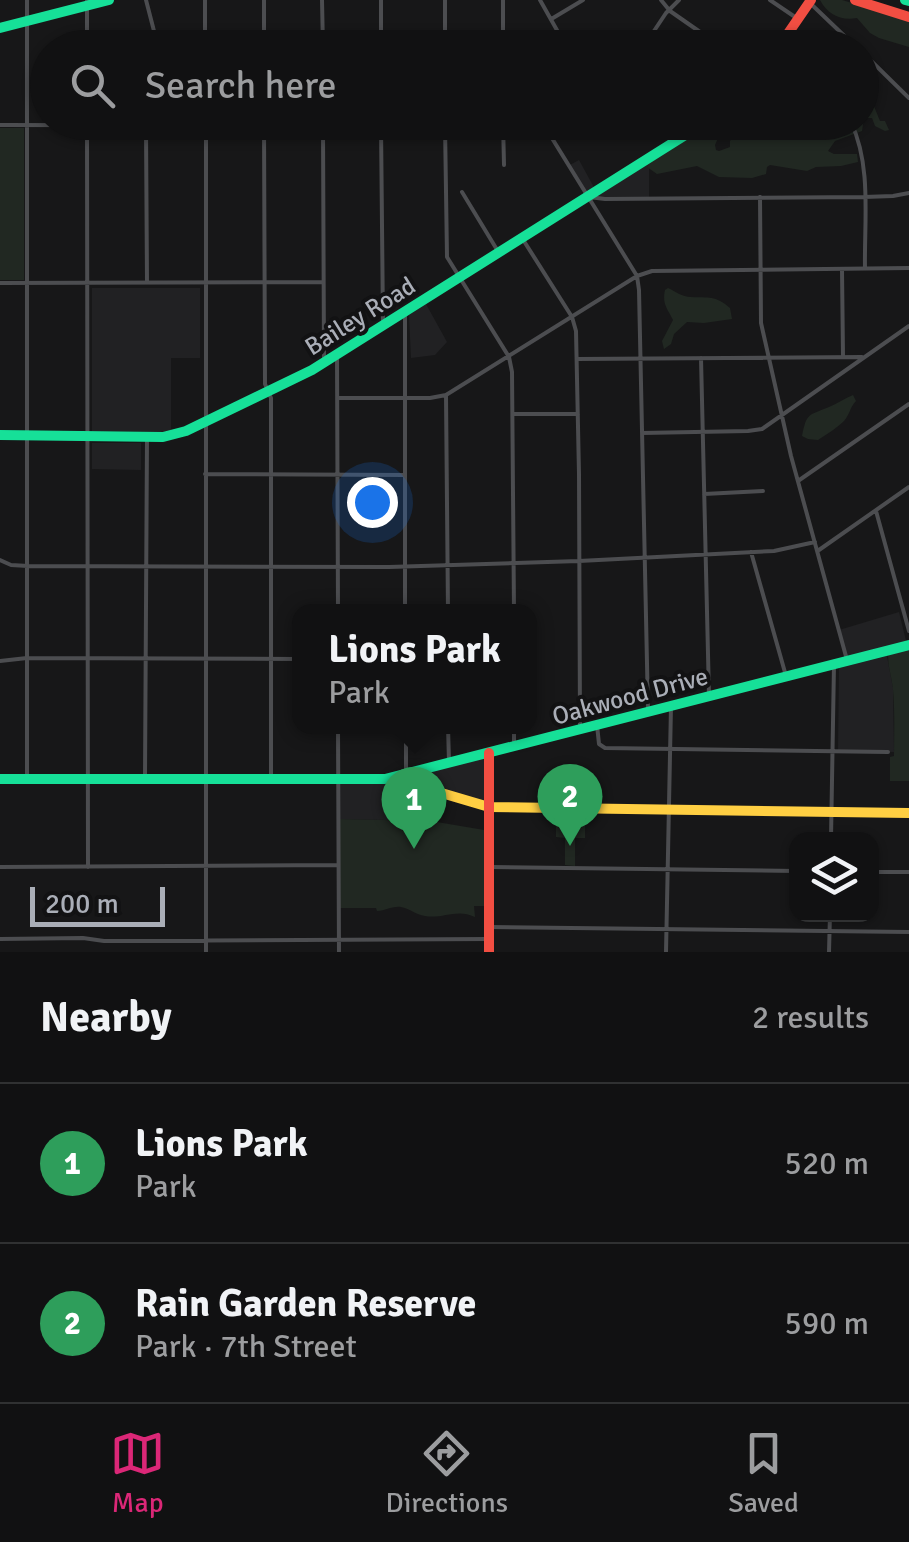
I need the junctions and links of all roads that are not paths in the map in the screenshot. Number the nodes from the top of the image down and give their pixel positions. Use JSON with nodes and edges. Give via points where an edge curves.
{"nodes":[{"id":1,"x":27,"y":0,"type":"edge"},
{"id":2,"x":109,"y":0,"type":"edge"},
{"id":3,"x":146,"y":0,"type":"edge"},
{"id":4,"x":206,"y":0,"type":"edge"},
{"id":5,"x":264,"y":0,"type":"edge"},
{"id":6,"x":322,"y":0,"type":"edge"},
{"id":7,"x":381,"y":0,"type":"edge"},
{"id":8,"x":445,"y":0,"type":"edge"},
{"id":9,"x":503,"y":0,"type":"edge"},
{"id":10,"x":540,"y":0,"type":"edge"},
{"id":11,"x":583,"y":0,"type":"edge"},
{"id":12,"x":661,"y":0,"type":"edge"},
{"id":13,"x":679,"y":0,"type":"edge"},
{"id":14,"x":770,"y":0,"type":"edge"},
{"id":15,"x":854,"y":0,"type":"edge"},
{"id":16,"x":810,"y":1,"type":"edge"},
{"id":17,"x":86,"y":3,"type":"edge"},
{"id":18,"x":670,"y":11,"type":"junction"},
{"id":19,"x":909,"y":17,"type":"edge"},
{"id":20,"x":798,"y":18,"type":"junction"},
{"id":21,"x":552,"y":19,"type":"junction"},
{"id":22,"x":27,"y":21,"type":"junction"},
{"id":23,"x":0,"y":28,"type":"edge"},
{"id":24,"x":87,"y":30,"type":"edge"},
{"id":25,"x":153,"y":30,"type":"edge"},
{"id":26,"x":206,"y":30,"type":"edge"},
{"id":27,"x":264,"y":30,"type":"edge"},
{"id":28,"x":322,"y":30,"type":"edge"},
{"id":29,"x":381,"y":30,"type":"edge"},
{"id":30,"x":445,"y":30,"type":"edge"},
{"id":31,"x":503,"y":30,"type":"edge"},
{"id":32,"x":558,"y":30,"type":"edge"},
{"id":33,"x":656,"y":30,"type":"edge"},
{"id":34,"x":697,"y":30,"type":"edge"},
{"id":35,"x":790,"y":30,"type":"edge"},
{"id":36,"x":839,"y":30,"type":"edge"},
{"id":37,"x":879,"y":69,"type":"edge"},
{"id":38,"x":909,"y":98,"type":"edge"},
{"id":39,"x":0,"y":125,"type":"edge"},
{"id":40,"x":27,"y":126,"type":"junction"},
{"id":41,"x":30,"y":126,"type":"edge"},
{"id":42,"x":87,"y":140,"type":"edge"},
{"id":43,"x":146,"y":140,"type":"edge"},
{"id":44,"x":206,"y":140,"type":"edge"},
{"id":45,"x":264,"y":140,"type":"edge"},
{"id":46,"x":323,"y":140,"type":"edge"},
{"id":47,"x":381,"y":140,"type":"edge"},
{"id":48,"x":445,"y":140,"type":"edge"},
{"id":49,"x":504,"y":140,"type":"edge"},
{"id":50,"x":551,"y":140,"type":"edge"},
{"id":51,"x":678,"y":140,"type":"edge"},
{"id":52,"x":857,"y":140,"type":"edge"},
{"id":53,"x":504,"y":164,"type":"dead end"},
{"id":54,"x":462,"y":192,"type":"dead end"},
{"id":55,"x":909,"y":194,"type":"edge"},
{"id":56,"x":588,"y":197,"type":"junction"},
{"id":57,"x":864,"y":197,"type":"junction"},
{"id":58,"x":760,"y":198,"type":"junction"},
{"id":59,"x":522,"y":238,"type":"junction"},
{"id":60,"x":499,"y":252,"type":"junction"},
{"id":61,"x":909,"y":268,"type":"edge"},
{"id":62,"x":842,"y":269,"type":"junction"},
{"id":63,"x":866,"y":269,"type":"junction"},
{"id":64,"x":760,"y":270,"type":"junction"},
{"id":65,"x":636,"y":276,"type":"junction"},
{"id":66,"x":458,"y":278,"type":"junction"},
{"id":67,"x":0,"y":282,"type":"edge"},
{"id":68,"x":88,"y":282,"type":"junction"},
{"id":69,"x":147,"y":282,"type":"junction"},
{"id":70,"x":265,"y":282,"type":"junction"},
{"id":71,"x":323,"y":282,"type":"junction"},
{"id":72,"x":28,"y":283,"type":"junction"},
{"id":73,"x":206,"y":283,"type":"junction"},
{"id":74,"x":404,"y":312,"type":"junction"},
{"id":75,"x":572,"y":316,"type":"junction"},
{"id":76,"x":383,"y":325,"type":"junction"},
{"id":77,"x":909,"y":326,"type":"edge"},
{"id":78,"x":336,"y":354,"type":"junction"},
{"id":79,"x":843,"y":356,"type":"junction"},
{"id":80,"x":509,"y":357,"type":"junction"},
{"id":81,"x":769,"y":357,"type":"junction"},
{"id":82,"x":865,"y":357,"type":"junction"},
{"id":83,"x":641,"y":358,"type":"junction"},
{"id":84,"x":702,"y":358,"type":"junction"},
{"id":85,"x":577,"y":359,"type":"junction"},
{"id":86,"x":324,"y":362,"type":"junction"},
{"id":87,"x":268,"y":392,"type":"junction"},
{"id":88,"x":446,"y":395,"type":"junction"},
{"id":89,"x":338,"y":398,"type":"junction"},
{"id":90,"x":406,"y":398,"type":"junction"},
{"id":91,"x":909,"y":404,"type":"edge"},
{"id":92,"x":512,"y":414,"type":"junction"},
{"id":93,"x":578,"y":414,"type":"junction"},
{"id":94,"x":781,"y":417,"type":"junction"},
{"id":95,"x":206,"y":420,"type":"junction"},
{"id":96,"x":703,"y":432,"type":"junction"},
{"id":97,"x":642,"y":433,"type":"junction"},
{"id":98,"x":0,"y":436,"type":"edge"},
{"id":99,"x":28,"y":436,"type":"junction"},
{"id":100,"x":88,"y":436,"type":"junction"},
{"id":101,"x":147,"y":437,"type":"junction"},
{"id":102,"x":205,"y":474,"type":"junction"},
{"id":103,"x":271,"y":475,"type":"junction"},
{"id":104,"x":338,"y":475,"type":"junction"},
{"id":105,"x":406,"y":475,"type":"junction"},
{"id":106,"x":798,"y":481,"type":"junction"},
{"id":107,"x":909,"y":487,"type":"edge"},
{"id":108,"x":763,"y":492,"type":"dead end"},
{"id":109,"x":704,"y":494,"type":"junction"},
{"id":110,"x":876,"y":511,"type":"junction"},
{"id":111,"x":814,"y":542,"type":"junction"},
{"id":112,"x":817,"y":551,"type":"junction"},
{"id":113,"x":752,"y":552,"type":"junction"},
{"id":114,"x":706,"y":554,"type":"junction"},
{"id":115,"x":644,"y":558,"type":"junction"},
{"id":116,"x":0,"y":560,"type":"edge"},
{"id":117,"x":579,"y":561,"type":"junction"},
{"id":118,"x":514,"y":563,"type":"junction"},
{"id":119,"x":28,"y":566,"type":"junction"},
{"id":120,"x":87,"y":566,"type":"junction"},
{"id":121,"x":146,"y":566,"type":"junction"},
{"id":122,"x":405,"y":566,"type":"junction"},
{"id":123,"x":448,"y":566,"type":"junction"},
{"id":124,"x":205,"y":567,"type":"junction"},
{"id":125,"x":270,"y":567,"type":"junction"},
{"id":126,"x":338,"y":567,"type":"junction"},
{"id":127,"x":338,"y":604,"type":"edge"},
{"id":128,"x":406,"y":604,"type":"edge"},
{"id":129,"x":448,"y":604,"type":"edge"},
{"id":130,"x":514,"y":604,"type":"edge"},
{"id":131,"x":909,"y":631,"type":"edge"},
{"id":132,"x":909,"y":645,"type":"edge"},
{"id":133,"x":27,"y":658,"type":"junction"},
{"id":134,"x":87,"y":658,"type":"junction"},
{"id":135,"x":146,"y":658,"type":"junction"},
{"id":136,"x":292,"y":658,"type":"edge"},
{"id":137,"x":205,"y":659,"type":"junction"},
{"id":138,"x":270,"y":659,"type":"junction"},
{"id":139,"x":847,"y":660,"type":"junction"},
{"id":140,"x":0,"y":661,"type":"edge"},
{"id":141,"x":834,"y":664,"type":"junction"},
{"id":142,"x":786,"y":676,"type":"junction"},
{"id":143,"x":709,"y":696,"type":"junction"},
{"id":144,"x":671,"y":706,"type":"junction"},
{"id":145,"x":648,"y":712,"type":"junction"},
{"id":146,"x":597,"y":725,"type":"junction"},
{"id":147,"x":580,"y":730,"type":"junction"},
{"id":148,"x":338,"y":734,"type":"edge"},
{"id":149,"x":406,"y":734,"type":"edge"},
{"id":150,"x":448,"y":734,"type":"edge"},
{"id":151,"x":514,"y":734,"type":"edge"},
{"id":152,"x":514,"y":747,"type":"junction"},
{"id":153,"x":670,"y":748,"type":"junction"},
{"id":154,"x":833,"y":751,"type":"junction"},
{"id":155,"x":888,"y":752,"type":"dead end"},
{"id":156,"x":489,"y":753,"type":"junction"},
{"id":157,"x":449,"y":764,"type":"junction"},
{"id":158,"x":422,"y":771,"type":"junction"},
{"id":159,"x":406,"y":775,"type":"junction"},
{"id":160,"x":0,"y":779,"type":"edge"},
{"id":161,"x":271,"y":779,"type":"junction"},
{"id":162,"x":338,"y":779,"type":"junction"},
{"id":163,"x":27,"y":780,"type":"junction"},
{"id":164,"x":86,"y":780,"type":"junction"},
{"id":165,"x":145,"y":780,"type":"junction"},
{"id":166,"x":205,"y":780,"type":"junction"},
{"id":167,"x":421,"y":787,"type":"junction"},
{"id":168,"x":489,"y":807,"type":"junction"},
{"id":169,"x":668,"y":810,"type":"junction"},
{"id":170,"x":832,"y":812,"type":"junction"},
{"id":171,"x":909,"y":812,"type":"edge"},
{"id":172,"x":832,"y":832,"type":"edge"},
{"id":173,"x":338,"y":865,"type":"junction"},
{"id":174,"x":88,"y":866,"type":"junction"},
{"id":175,"x":205,"y":866,"type":"junction"},
{"id":176,"x":0,"y":867,"type":"edge"},
{"id":177,"x":490,"y":867,"type":"junction"},
{"id":178,"x":666,"y":869,"type":"junction"},
{"id":179,"x":789,"y":870,"type":"edge"},
{"id":180,"x":879,"y":872,"type":"edge"},
{"id":181,"x":909,"y":872,"type":"edge"},
{"id":182,"x":830,"y":922,"type":"edge"},
{"id":183,"x":666,"y":928,"type":"junction"},
{"id":184,"x":830,"y":931,"type":"junction"},
{"id":185,"x":489,"y":932,"type":"junction"},
{"id":186,"x":909,"y":932,"type":"edge"},
{"id":187,"x":0,"y":939,"type":"edge"},
{"id":188,"x":206,"y":940,"type":"junction"},
{"id":189,"x":339,"y":940,"type":"junction"},
{"id":190,"x":206,"y":952,"type":"edge"},
{"id":191,"x":339,"y":952,"type":"edge"},
{"id":192,"x":489,"y":952,"type":"edge"},
{"id":193,"x":666,"y":952,"type":"edge"},
{"id":194,"x":829,"y":952,"type":"edge"}],
"edges":[{"from":1,"to":22,"type":"street"},
{"from":2,"to":17,"type":"main road"},
{"from":3,"to":25,"type":"street"},
{"from":4,"to":26,"type":"street"},
{"from":5,"to":27,"type":"street"},
{"from":6,"to":28,"type":"street"},
{"from":7,"to":29,"type":"street"},
{"from":8,"to":30,"type":"street"},
{"from":9,"to":31,"type":"street"},
{"from":10,"to":21,"type":"street"},
{"from":11,"to":21,"type":"street"},
{"from":12,"to":18,"type":"street"},
{"from":13,"to":18,"type":"street"},
{"from":14,"to":20,"type":"street"},
{"from":15,"to":19,"type":"main road"},
{"from":16,"to":20,"type":"main road"},
{"from":16,"to":36,"type":"street"},
{"from":17,"to":22,"type":"main road"},
{"from":17,"to":24,"type":"street"},
{"from":18,"to":33,"type":"street"},
{"from":18,"to":34,"type":"street"},
{"from":20,"to":35,"type":"main road"},
{"from":21,"to":32,"type":"street"},
{"from":22,"to":23,"type":"main road"},
{"from":22,"to":40,"type":"street"},
{"from":37,"to":38,"type":"street"},
{"from":39,"to":40,"type":"street"},
{"from":40,"to":41,"type":"street"},
{"from":40,"to":72,"type":"street"},
{"from":42,"to":68,"type":"street"},
{"from":43,"to":69,"type":"street"},
{"from":44,"to":73,"type":"street"},
{"from":45,"to":70,"type":"street"},
{"from":46,"to":71,"type":"street"},
{"from":47,"to":76,"type":"street"},
{"from":48,"to":66,"type":"street","via":[[446,250]]},
{"from":49,"to":53,"type":"street"},
{"from":50,"to":56,"type":"street"},
{"from":51,"to":56,"type":"main road","name":"Bailey Road"},
{"from":52,"to":57,"type":"street"},
{"from":54,"to":60,"type":"street"},
{"from":55,"to":57,"type":"street"},
{"from":56,"to":58,"type":"street"},
{"from":56,"to":59,"type":"main road","name":"Bailey Road"},
{"from":56,"to":65,"type":"street"},
{"from":57,"to":58,"type":"street"},
{"from":57,"to":63,"type":"street"},
{"from":58,"to":64,"type":"street"},
{"from":59,"to":60,"type":"main road","name":"Bailey Road"},
{"from":59,"to":75,"type":"street"},
{"from":60,"to":66,"type":"main road","name":"Bailey Road"},
{"from":61,"to":63,"type":"street"},
{"from":62,"to":63,"type":"street"},
{"from":62,"to":64,"type":"street"},
{"from":62,"to":79,"type":"street"},
{"from":64,"to":65,"type":"street"},
{"from":64,"to":81,"type":"street"},
{"from":65,"to":75,"type":"street"},
{"from":65,"to":83,"type":"street"},
{"from":66,"to":74,"type":"main road","name":"Bailey Road"},
{"from":66,"to":80,"type":"street"},
{"from":67,"to":72,"type":"street"},
{"from":68,"to":69,"type":"street"},
{"from":68,"to":72,"type":"street"},
{"from":68,"to":100,"type":"street"},
{"from":69,"to":73,"type":"street"},
{"from":70,"to":71,"type":"street"},
{"from":70,"to":73,"type":"street"},
{"from":70,"to":87,"type":"street"},
{"from":71,"to":86,"type":"street"},
{"from":72,"to":99,"type":"street"},
{"from":73,"to":95,"type":"street"},
{"from":74,"to":76,"type":"main road","name":"Bailey Road"},
{"from":74,"to":90,"type":"street"},
{"from":75,"to":80,"type":"street"},
{"from":75,"to":85,"type":"street"},
{"from":76,"to":78,"type":"main road","name":"Bailey Road"},
{"from":77,"to":82,"type":"street"},
{"from":78,"to":86,"type":"main road","name":"Bailey Road"},
{"from":78,"to":89,"type":"street"},
{"from":79,"to":81,"type":"street"},
{"from":79,"to":82,"type":"street"},
{"from":80,"to":88,"type":"street"},
{"from":80,"to":92,"type":"street"},
{"from":81,"to":84,"type":"street"},
{"from":81,"to":94,"type":"street"},
{"from":82,"to":94,"type":"street"},
{"from":83,"to":84,"type":"street"},
{"from":83,"to":85,"type":"street"},
{"from":83,"to":97,"type":"street"},
{"from":84,"to":96,"type":"street"},
{"from":85,"to":93,"type":"street"},
{"from":86,"to":87,"type":"main road","name":"Bailey Road"},
{"from":87,"to":95,"type":"main road","name":"Bailey Road"},
{"from":87,"to":103,"type":"street"},
{"from":88,"to":90,"type":"street"},
{"from":88,"to":123,"type":"street"},
{"from":89,"to":90,"type":"street"},
{"from":89,"to":104,"type":"street"},
{"from":90,"to":105,"type":"street"},
{"from":91,"to":106,"type":"street"},
{"from":92,"to":93,"type":"street"},
{"from":92,"to":118,"type":"street"},
{"from":93,"to":117,"type":"street"},
{"from":94,"to":96,"type":"street","via":[[755,430]]},
{"from":94,"to":106,"type":"street"},
{"from":95,"to":101,"type":"main road","name":"Bailey Road","via":[[173,436]]},
{"from":95,"to":102,"type":"street"},
{"from":96,"to":97,"type":"street"},
{"from":96,"to":109,"type":"street"},
{"from":97,"to":115,"type":"street"},
{"from":98,"to":99,"type":"main road","name":"Bailey Road"},
{"from":99,"to":100,"type":"main road","name":"Bailey Road"},
{"from":99,"to":119,"type":"street"},
{"from":100,"to":101,"type":"main road","name":"Bailey Road"},
{"from":100,"to":120,"type":"street"},
{"from":101,"to":121,"type":"street"},
{"from":102,"to":103,"type":"street"},
{"from":102,"to":124,"type":"street"},
{"from":103,"to":104,"type":"street"},
{"from":103,"to":125,"type":"street"},
{"from":104,"to":105,"type":"street"},
{"from":104,"to":126,"type":"street"},
{"from":105,"to":122,"type":"street"},
{"from":106,"to":111,"type":"street"},
{"from":107,"to":110,"type":"street"},
{"from":108,"to":109,"type":"street"},
{"from":109,"to":114,"type":"street"},
{"from":110,"to":112,"type":"street"},
{"from":110,"to":131,"type":"street"},
{"from":111,"to":112,"type":"street"},
{"from":111,"to":113,"type":"street"},
{"from":112,"to":139,"type":"street"},
{"from":113,"to":114,"type":"street"},
{"from":113,"to":142,"type":"street"},
{"from":114,"to":115,"type":"street"},
{"from":114,"to":143,"type":"street"},
{"from":115,"to":117,"type":"street"},
{"from":115,"to":145,"type":"street"},
{"from":116,"to":119,"type":"street"},
{"from":117,"to":118,"type":"street"},
{"from":117,"to":147,"type":"street"},
{"from":118,"to":123,"type":"street"},
{"from":118,"to":130,"type":"street"},
{"from":119,"to":120,"type":"street"},
{"from":119,"to":133,"type":"street"},
{"from":120,"to":121,"type":"street"},
{"from":120,"to":134,"type":"street"},
{"from":121,"to":124,"type":"street"},
{"from":121,"to":135,"type":"street"},
{"from":122,"to":123,"type":"street"},
{"from":122,"to":126,"type":"street"},
{"from":122,"to":128,"type":"street"},
{"from":123,"to":129,"type":"street"},
{"from":124,"to":125,"type":"street"},
{"from":124,"to":137,"type":"street"},
{"from":125,"to":126,"type":"street"},
{"from":125,"to":138,"type":"street"},
{"from":126,"to":127,"type":"street"},
{"from":132,"to":139,"type":"main road","name":"Oakwood Drive"},
{"from":133,"to":134,"type":"street"},
{"from":133,"to":140,"type":"street"},
{"from":133,"to":163,"type":"street"},
{"from":134,"to":135,"type":"street"},
{"from":134,"to":164,"type":"street"},
{"from":135,"to":137,"type":"street"},
{"from":135,"to":165,"type":"street"},
{"from":136,"to":138,"type":"street"},
{"from":137,"to":138,"type":"street"},
{"from":137,"to":166,"type":"street"},
{"from":138,"to":161,"type":"street"},
{"from":139,"to":141,"type":"main road","name":"Oakwood Drive"},
{"from":141,"to":142,"type":"main road","name":"Oakwood Drive"},
{"from":141,"to":154,"type":"street"},
{"from":142,"to":143,"type":"main road","name":"Oakwood Drive"},
{"from":143,"to":144,"type":"main road","name":"Oakwood Drive"},
{"from":144,"to":145,"type":"main road","name":"Oakwood Drive"},
{"from":144,"to":153,"type":"street"},
{"from":145,"to":146,"type":"main road","name":"Oakwood Drive"},
{"from":146,"to":147,"type":"main road","name":"Oakwood Drive"},
{"from":146,"to":153,"type":"street","via":[[605,748]]},
{"from":147,"to":152,"type":"main road","name":"Oakwood Drive"},
{"from":148,"to":162,"type":"street"},
{"from":149,"to":159,"type":"street"},
{"from":150,"to":157,"type":"street"},
{"from":151,"to":152,"type":"street"},
{"from":152,"to":156,"type":"main road","name":"Oakwood Drive"},
{"from":153,"to":154,"type":"street"},
{"from":153,"to":169,"type":"street"},
{"from":154,"to":155,"type":"street"},
{"from":154,"to":170,"type":"street"},
{"from":156,"to":157,"type":"main road","name":"Oakwood Drive"},
{"from":156,"to":168,"type":"main road"},
{"from":157,"to":158,"type":"main road","name":"Oakwood Drive"},
{"from":158,"to":159,"type":"main road","name":"Oakwood Drive"},
{"from":158,"to":167,"type":"street"},
{"from":159,"to":162,"type":"main road","name":"Oakwood Drive"},
{"from":159,"to":167,"type":"main road"},
{"from":160,"to":163,"type":"main road","name":"Oakwood Drive"},
{"from":161,"to":162,"type":"main road","name":"Oakwood Drive"},
{"from":161,"to":166,"type":"main road","name":"Oakwood Drive"},
{"from":162,"to":173,"type":"street"},
{"from":163,"to":164,"type":"main road","name":"Oakwood Drive"},
{"from":164,"to":165,"type":"main road","name":"Oakwood Drive"},
{"from":164,"to":174,"type":"street"},
{"from":165,"to":166,"type":"main road","name":"Oakwood Drive"},
{"from":166,"to":175,"type":"street"},
{"from":167,"to":168,"type":"main road"},
{"from":168,"to":169,"type":"main road"},
{"from":168,"to":177,"type":"main road"},
{"from":169,"to":170,"type":"main road"},
{"from":169,"to":178,"type":"street"},
{"from":170,"to":171,"type":"main road"},
{"from":170,"to":172,"type":"street"},
{"from":173,"to":175,"type":"street"},
{"from":173,"to":189,"type":"street"},
{"from":174,"to":175,"type":"street"},
{"from":174,"to":176,"type":"street"},
{"from":175,"to":188,"type":"street"},
{"from":177,"to":178,"type":"street"},
{"from":177,"to":185,"type":"main road"},
{"from":178,"to":179,"type":"street"},
{"from":178,"to":183,"type":"street"},
{"from":180,"to":181,"type":"street"},
{"from":182,"to":184,"type":"street"},
{"from":183,"to":184,"type":"street"},
{"from":183,"to":185,"type":"street"},
{"from":183,"to":193,"type":"street"},
{"from":184,"to":186,"type":"street"},
{"from":184,"to":194,"type":"street"},
{"from":185,"to":189,"type":"street"},
{"from":185,"to":192,"type":"main road"},
{"from":187,"to":188,"type":"street"},
{"from":188,"to":189,"type":"street"},
{"from":188,"to":190,"type":"street"},
{"from":189,"to":191,"type":"street"}]}
